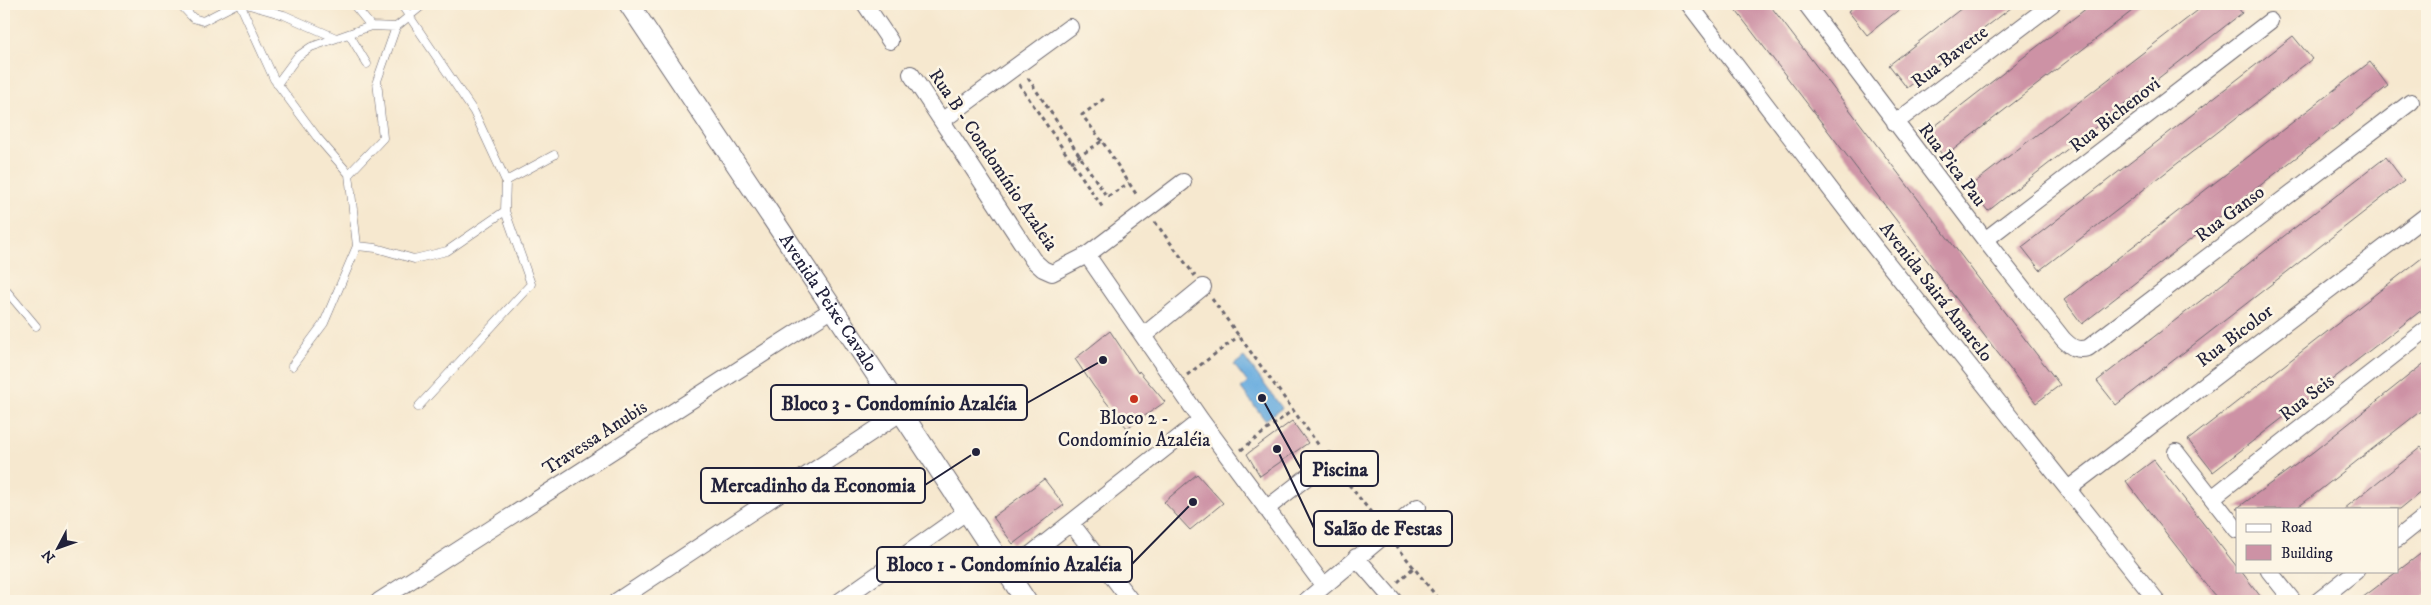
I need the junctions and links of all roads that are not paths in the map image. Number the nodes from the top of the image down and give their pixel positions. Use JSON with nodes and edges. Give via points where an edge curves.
{"nodes":[{"id":1,"x":180,"y":4,"type":"edge"},
{"id":2,"x":236,"y":4,"type":"edge"},
{"id":3,"x":240,"y":4,"type":"edge"},
{"id":4,"x":246,"y":4,"type":"edge"},
{"id":5,"x":353,"y":4,"type":"edge"},
{"id":6,"x":400,"y":4,"type":"edge"},
{"id":7,"x":424,"y":4,"type":"edge"},
{"id":8,"x":629,"y":4,"type":"edge"},
{"id":9,"x":865,"y":4,"type":"edge"},
{"id":10,"x":1689,"y":4,"type":"edge"},
{"id":11,"x":1808,"y":4,"type":"edge"},
{"id":12,"x":2052,"y":4,"type":"edge"},
{"id":13,"x":410,"y":15,"type":"junction"},
{"id":14,"x":2270,"y":21,"type":"dead end"},
{"id":15,"x":371,"y":26,"type":"junction"},
{"id":16,"x":396,"y":27,"type":"junction"},
{"id":17,"x":1070,"y":28,"type":"dead end"},
{"id":18,"x":349,"y":34,"type":"junction"},
{"id":19,"x":336,"y":38,"type":"junction"},
{"id":20,"x":890,"y":41,"type":"dead end"},
{"id":21,"x":367,"y":64,"type":"dead end"},
{"id":22,"x":911,"y":74,"type":"dead end"},
{"id":23,"x":277,"y":84,"type":"junction"},
{"id":24,"x":2411,"y":102,"type":"dead end"},
{"id":25,"x":943,"y":120,"type":"junction"},
{"id":26,"x":1895,"y":123,"type":"junction"},
{"id":27,"x":554,"y":155,"type":"dead end"},
{"id":28,"x":349,"y":174,"type":"junction"},
{"id":29,"x":506,"y":181,"type":"junction"},
{"id":30,"x":1183,"y":182,"type":"dead end"},
{"id":31,"x":505,"y":211,"type":"junction"},
{"id":32,"x":2427,"y":215,"type":"edge"},
{"id":33,"x":1985,"y":240,"type":"junction"},
{"id":34,"x":357,"y":246,"type":"junction"},
{"id":35,"x":1087,"y":255,"type":"junction"},
{"id":36,"x":1203,"y":287,"type":"road end"},
{"id":37,"x":4,"y":288,"type":"edge"},
{"id":38,"x":833,"y":309,"type":"junction"},
{"id":39,"x":36,"y":326,"type":"dead end"},
{"id":40,"x":2427,"y":329,"type":"edge"},
{"id":41,"x":1142,"y":336,"type":"junction"},
{"id":42,"x":2071,"y":347,"type":"joint"},
{"id":43,"x":292,"y":366,"type":"dead end"},
{"id":44,"x":418,"y":407,"type":"dead end"},
{"id":45,"x":902,"y":412,"type":"junction"},
{"id":46,"x":1201,"y":420,"type":"junction"},
{"id":47,"x":2176,"y":452,"type":"dead end"},
{"id":48,"x":1329,"y":460,"type":"road end"},
{"id":49,"x":2068,"y":489,"type":"junction"},
{"id":50,"x":2212,"y":498,"type":"junction"},
{"id":51,"x":1418,"y":508,"type":"dead end"},
{"id":52,"x":1266,"y":509,"type":"junction"},
{"id":53,"x":966,"y":512,"type":"junction"},
{"id":54,"x":2427,"y":515,"type":"edge"},
{"id":55,"x":1071,"y":522,"type":"junction"},
{"id":56,"x":2236,"y":529,"type":"edge"},
{"id":57,"x":2398,"y":538,"type":"edge"},
{"id":58,"x":1356,"y":557,"type":"junction"},
{"id":59,"x":2270,"y":572,"type":"edge"},
{"id":60,"x":2355,"y":572,"type":"edge"},
{"id":61,"x":1007,"y":573,"type":"junction"},
{"id":62,"x":1324,"y":585,"type":"junction"},
{"id":63,"x":1390,"y":597,"type":"edge"},
{"id":64,"x":379,"y":601,"type":"edge"},
{"id":65,"x":617,"y":601,"type":"edge"},
{"id":66,"x":840,"y":601,"type":"edge"},
{"id":67,"x":1026,"y":601,"type":"edge"},
{"id":68,"x":1131,"y":601,"type":"edge"},
{"id":69,"x":1306,"y":601,"type":"edge"},
{"id":70,"x":2157,"y":601,"type":"edge"},
{"id":71,"x":2293,"y":601,"type":"edge"},
{"id":72,"x":2318,"y":601,"type":"edge"}],
"edges":[{"from":1,"to":2,"type":"lane","via":[[193,18],[203,21]]},
{"from":3,"to":23,"type":"lane"},
{"from":4,"to":19,"type":"lane","via":[[284,15]]},
{"from":5,"to":15,"type":"lane"},
{"from":6,"to":13,"type":"lane"},
{"from":7,"to":13,"type":"lane"},
{"from":8,"to":38,"type":"street","name":"Avenida Peixe Cavalo"},
{"from":9,"to":20,"type":"street"},
{"from":10,"to":49,"type":"street","name":"Avenida Sairá Amarelo","via":[[1873,245]]},
{"from":11,"to":26,"type":"street","name":"Rua Pica Pau"},
{"from":12,"to":26,"type":"street","name":"Rua Bavette"},
{"from":13,"to":16,"type":"lane"},
{"from":13,"to":29,"type":"lane","via":[[474,112]]},
{"from":14,"to":33,"type":"street","name":"Rua Bichenovi"},
{"from":15,"to":16,"type":"lane"},
{"from":15,"to":18,"type":"lane"},
{"from":16,"to":28,"type":"lane","via":[[377,81],[383,138]]},
{"from":17,"to":25,"type":"street","via":[[1023,71]]},
{"from":18,"to":19,"type":"lane"},
{"from":18,"to":21,"type":"lane"},
{"from":19,"to":23,"type":"lane","via":[[311,47],[297,57]]},
{"from":22,"to":25,"type":"street","name":"Rua B - Condomínio Azaleia"},
{"from":23,"to":28,"type":"lane"},
{"from":24,"to":42,"type":"street","name":"Rua Ganso","via":[[2088,348]]},
{"from":25,"to":35,"type":"street","name":"Rua B - Condomínio Azaleia","via":[[1032,260],[1052,273]]},
{"from":26,"to":33,"type":"street","name":"Rua Pica Pau"},
{"from":27,"to":29,"type":"lane"},
{"from":28,"to":34,"type":"lane"},
{"from":29,"to":31,"type":"lane"},
{"from":30,"to":35,"type":"street"},
{"from":31,"to":34,"type":"lane","via":[[447,251],[414,259]]},
{"from":31,"to":44,"type":"lane","via":[[531,284]]},
{"from":32,"to":49,"type":"street","name":"Rua Bicolor"},
{"from":33,"to":42,"type":"street","name":"Rua Pica Pau"},
{"from":34,"to":43,"type":"lane","via":[[324,323]]},
{"from":35,"to":41,"type":"street"},
{"from":36,"to":41,"type":"street"},
{"from":37,"to":39,"type":"lane"},
{"from":38,"to":45,"type":"street","name":"Avenida Peixe Cavalo"},
{"from":38,"to":64,"type":"street","name":"Travessa Anubis"},
{"from":40,"to":50,"type":"street","name":"Rua Seis"},
{"from":41,"to":46,"type":"street"},
{"from":45,"to":53,"type":"street","name":"Avenida Peixe Cavalo"},
{"from":45,"to":65,"type":"street"},
{"from":46,"to":52,"type":"street"},
{"from":46,"to":55,"type":"street"},
{"from":47,"to":50,"type":"street"},
{"from":48,"to":52,"type":"street"},
{"from":49,"to":70,"type":"street","name":"Avenida Sairá Amarelo"},
{"from":50,"to":56,"type":"street"},
{"from":51,"to":58,"type":"street"},
{"from":52,"to":62,"type":"street"},
{"from":53,"to":61,"type":"street","name":"Avenida Peixe Cavalo"},
{"from":53,"to":66,"type":"street"},
{"from":54,"to":57,"type":"street"},
{"from":55,"to":61,"type":"street"},
{"from":55,"to":68,"type":"street"},
{"from":58,"to":62,"type":"street"},
{"from":58,"to":63,"type":"street"},
{"from":59,"to":71,"type":"street"},
{"from":60,"to":72,"type":"street"},
{"from":61,"to":67,"type":"street","name":"Avenida Peixe Cavalo"},
{"from":62,"to":69,"type":"street"}]}
